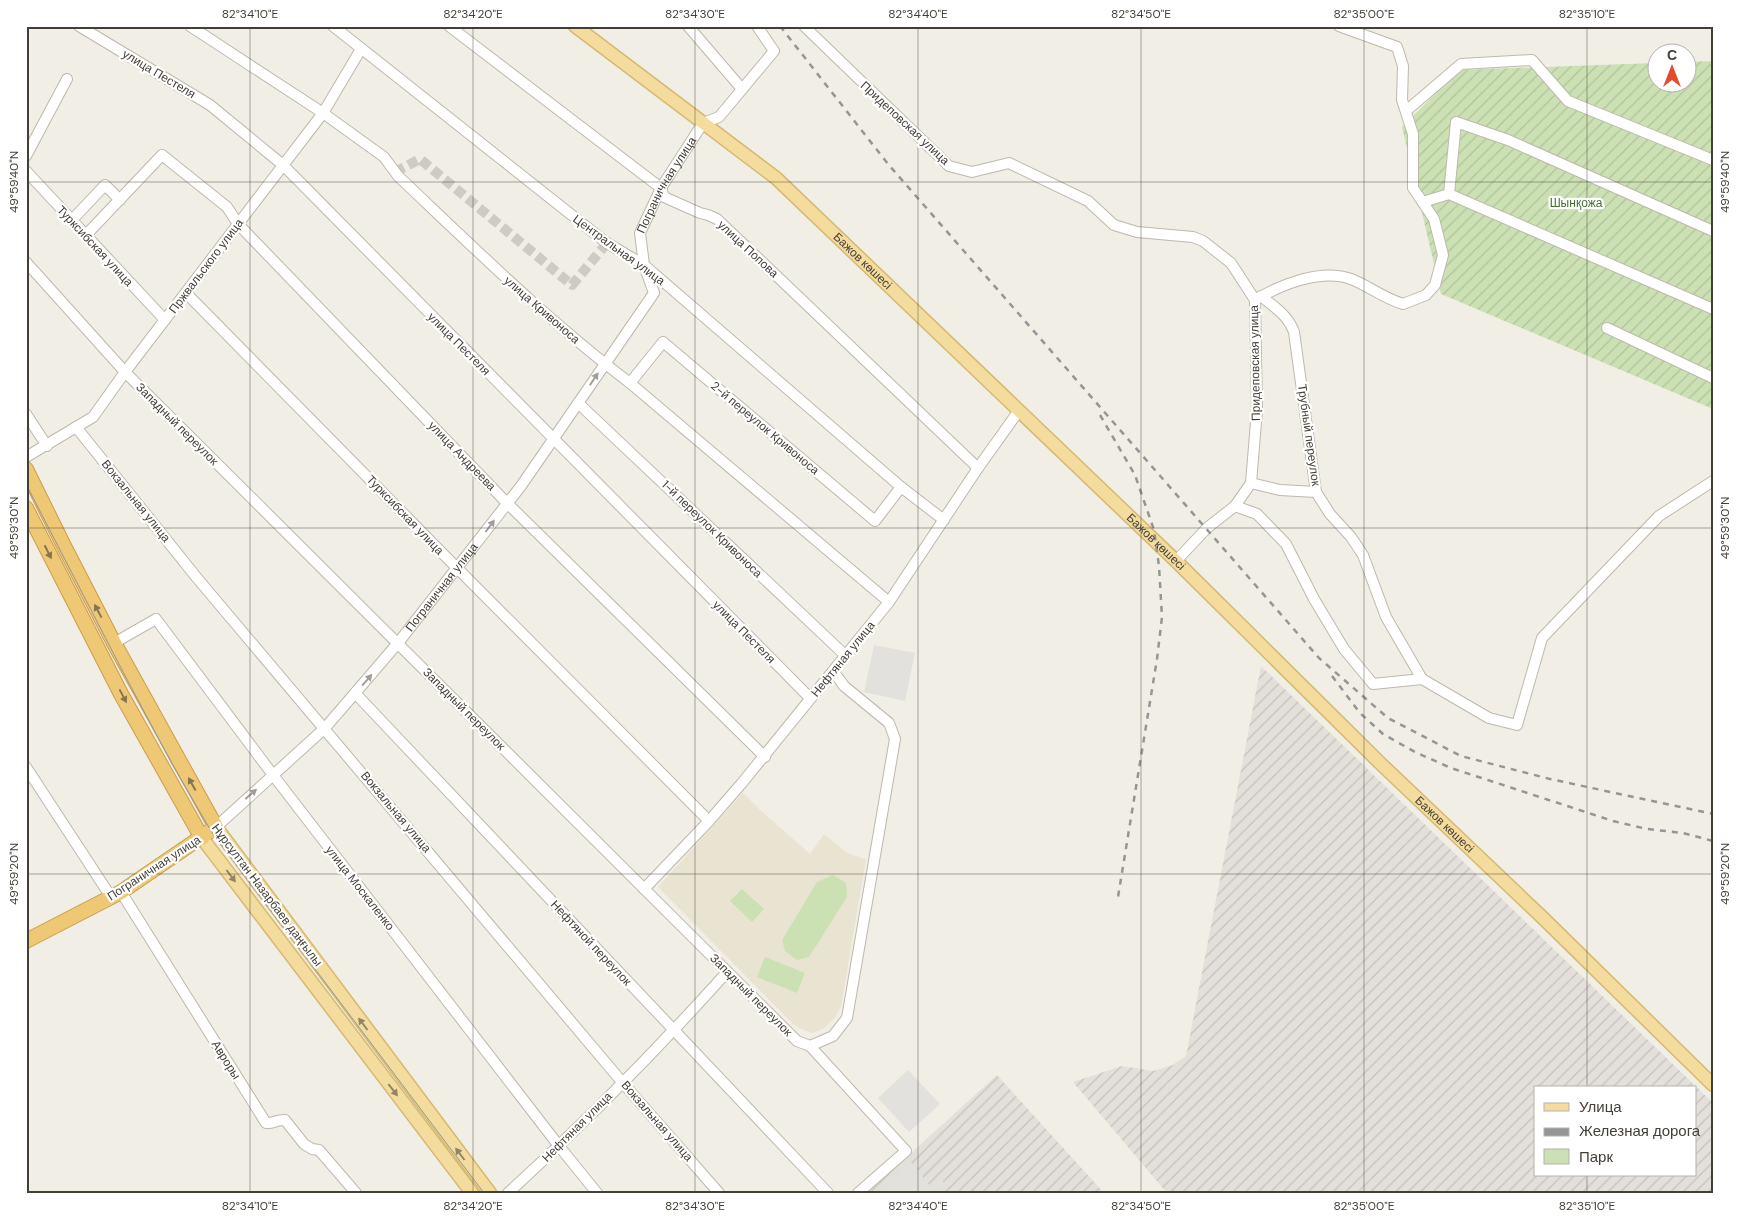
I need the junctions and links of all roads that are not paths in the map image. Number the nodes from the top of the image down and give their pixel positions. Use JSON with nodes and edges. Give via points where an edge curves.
{"nodes":[{"id":1,"x":79,"y":26,"type":"edge"},
{"id":2,"x":190,"y":26,"type":"edge"},
{"id":3,"x":333,"y":26,"type":"edge"},
{"id":4,"x":449,"y":26,"type":"edge"},
{"id":5,"x":575,"y":26,"type":"edge"},
{"id":6,"x":688,"y":26,"type":"edge"},
{"id":7,"x":757,"y":26,"type":"edge"},
{"id":8,"x":804,"y":26,"type":"edge"},
{"id":9,"x":1339,"y":26,"type":"edge"},
{"id":10,"x":361,"y":49,"type":"junction"},
{"id":11,"x":67,"y":79,"type":"dead end"},
{"id":12,"x":742,"y":89,"type":"junction"},
{"id":13,"x":1406,"y":111,"type":"junction"},
{"id":14,"x":323,"y":113,"type":"junction"},
{"id":15,"x":703,"y":124,"type":"junction"},
{"id":16,"x":26,"y":156,"type":"edge"},
{"id":17,"x":1713,"y":160,"type":"edge"},
{"id":18,"x":282,"y":166,"type":"junction"},
{"id":19,"x":26,"y":171,"type":"edge"},
{"id":20,"x":661,"y":188,"type":"junction"},
{"id":21,"x":1448,"y":194,"type":"junction"},
{"id":22,"x":120,"y":200,"type":"junction"},
{"id":23,"x":1422,"y":202,"type":"junction"},
{"id":24,"x":72,"y":220,"type":"junction"},
{"id":25,"x":238,"y":224,"type":"junction"},
{"id":26,"x":1713,"y":231,"type":"edge"},
{"id":27,"x":86,"y":235,"type":"junction"},
{"id":28,"x":26,"y":262,"type":"edge"},
{"id":29,"x":644,"y":265,"type":"junction"},
{"id":30,"x":186,"y":293,"type":"junction"},
{"id":31,"x":1258,"y":298,"type":"junction"},
{"id":32,"x":1713,"y":309,"type":"edge"},
{"id":33,"x":165,"y":320,"type":"junction"},
{"id":34,"x":1607,"y":328,"type":"dead end"},
{"id":35,"x":604,"y":364,"type":"junction"},
{"id":36,"x":125,"y":372,"type":"junction"},
{"id":37,"x":1713,"y":378,"type":"edge"},
{"id":38,"x":630,"y":383,"type":"junction"},
{"id":39,"x":578,"y":403,"type":"junction"},
{"id":40,"x":1018,"y":412,"type":"junction"},
{"id":41,"x":26,"y":414,"type":"edge"},
{"id":42,"x":76,"y":427,"type":"junction"},
{"id":43,"x":552,"y":439,"type":"junction"},
{"id":44,"x":47,"y":446,"type":"junction"},
{"id":45,"x":26,"y":457,"type":"edge"},
{"id":46,"x":978,"y":468,"type":"junction"},
{"id":47,"x":26,"y":469,"type":"edge"},
{"id":48,"x":1713,"y":481,"type":"edge"},
{"id":49,"x":1251,"y":484,"type":"junction"},
{"id":50,"x":900,"y":487,"type":"junction"},
{"id":51,"x":1316,"y":492,"type":"junction"},
{"id":52,"x":507,"y":503,"type":"junction"},
{"id":53,"x":1235,"y":506,"type":"junction"},
{"id":54,"x":26,"y":508,"type":"edge"},
{"id":55,"x":944,"y":520,"type":"junction"},
{"id":56,"x":1176,"y":561,"type":"junction"},
{"id":57,"x":457,"y":568,"type":"junction"},
{"id":58,"x":889,"y":602,"type":"junction"},
{"id":59,"x":114,"y":643,"type":"junction"},
{"id":60,"x":398,"y":643,"type":"junction"},
{"id":61,"x":846,"y":656,"type":"junction"},
{"id":62,"x":834,"y":671,"type":"junction"},
{"id":63,"x":1422,"y":679,"type":"junction"},
{"id":64,"x":355,"y":693,"type":"junction"},
{"id":65,"x":810,"y":698,"type":"junction"},
{"id":66,"x":325,"y":728,"type":"junction"},
{"id":67,"x":765,"y":757,"type":"junction"},
{"id":68,"x":26,"y":767,"type":"edge"},
{"id":69,"x":272,"y":775,"type":"junction"},
{"id":70,"x":709,"y":821,"type":"junction"},
{"id":71,"x":216,"y":827,"type":"junction"},
{"id":72,"x":202,"y":838,"type":"junction"},
{"id":73,"x":644,"y":889,"type":"junction"},
{"id":74,"x":116,"y":894,"type":"junction"},
{"id":75,"x":26,"y":941,"type":"edge"},
{"id":76,"x":727,"y":972,"type":"junction"},
{"id":77,"x":674,"y":1031,"type":"junction"},
{"id":78,"x":810,"y":1046,"type":"junction"},
{"id":79,"x":622,"y":1082,"type":"junction"},
{"id":80,"x":1713,"y":1084,"type":"edge"},
{"id":81,"x":559,"y":1146,"type":"junction"},
{"id":82,"x":356,"y":1193,"type":"edge"},
{"id":83,"x":472,"y":1193,"type":"edge"},
{"id":84,"x":490,"y":1193,"type":"edge"},
{"id":85,"x":508,"y":1193,"type":"edge"},
{"id":86,"x":597,"y":1193,"type":"edge"},
{"id":87,"x":719,"y":1193,"type":"edge"},
{"id":88,"x":828,"y":1193,"type":"edge"},
{"id":89,"x":858,"y":1193,"type":"edge"}],
"edges":[{"from":1,"to":18,"type":"street","name":"улица Пестеля","via":[[210,105]]},
{"from":2,"to":14,"type":"street","name":"улица Кривоноса"},
{"from":3,"to":10,"type":"street","name":"Центральная улица"},
{"from":4,"to":20,"type":"street","name":"улица Попова"},
{"from":5,"to":15,"type":"main road","name":"Бажов көшесі"},
{"from":6,"to":12,"type":"street"},
{"from":7,"to":12,"type":"street","via":[[774,51]]},
{"from":8,"to":31,"type":"street","name":"Придеповская улица","via":[[949,166],[972,172],[1009,163],[1088,201],[1114,225],[1137,232],[1193,237],[1203,241],[1231,262]]},
{"from":9,"to":13,"type":"street","via":[[1397,47],[1403,66],[1402,100]]},
{"from":10,"to":14,"type":"street","name":"Пржвальского улица"},
{"from":10,"to":29,"type":"street","name":"Центральная улица","via":[[607,243]]},
{"from":11,"to":16,"type":"street"},
{"from":12,"to":15,"type":"street","via":[[719,117]]},
{"from":13,"to":17,"type":"street","via":[[1461,64],[1532,60],[1568,101]]},
{"from":13,"to":23,"type":"street","via":[[1413,134],[1413,188]]},
{"from":14,"to":18,"type":"street","name":"Пржвальского улица"},
{"from":14,"to":35,"type":"street","name":"улица Кривоноса","via":[[384,157],[398,176],[501,274]]},
{"from":15,"to":20,"type":"street","name":"Пограничная улица"},
{"from":15,"to":40,"type":"main road","name":"Бажов көшесі","via":[[776,178]]},
{"from":18,"to":25,"type":"street","name":"Пржвальского улица"},
{"from":18,"to":43,"type":"street","name":"улица Пестеля"},
{"from":19,"to":24,"type":"street","name":"Турксибская улица"},
{"from":20,"to":29,"type":"street","name":"Пограничная улица","via":[[640,233]]},
{"from":20,"to":46,"type":"street","name":"улица Попова","via":[[664,197],[717,219]]},
{"from":21,"to":23,"type":"street"},
{"from":21,"to":26,"type":"street","via":[[1456,122],[1508,140]]},
{"from":21,"to":32,"type":"street"},
{"from":22,"to":24,"type":"street","via":[[104,185]]},
{"from":22,"to":25,"type":"street","name":"улица Андреева","via":[[162,155],[227,207]]},
{"from":22,"to":27,"type":"street"},
{"from":23,"to":31,"type":"street","via":[[1434,219],[1443,255],[1435,285],[1426,294],[1403,304],[1350,279],[1330,276],[1292,281]]},
{"from":24,"to":27,"type":"street","name":"Турксибская улица"},
{"from":25,"to":30,"type":"street","name":"Пржвальского улица"},
{"from":25,"to":52,"type":"street","name":"улица Андреева"},
{"from":27,"to":33,"type":"street","name":"Турксибская улица"},
{"from":28,"to":36,"type":"street","name":"Западный переулок"},
{"from":29,"to":35,"type":"street","name":"Пограничная улица","via":[[654,293]]},
{"from":29,"to":50,"type":"street","name":"Центральная улица"},
{"from":30,"to":33,"type":"street","name":"Пржвальского улица"},
{"from":30,"to":57,"type":"street","name":"Турксибская улица"},
{"from":31,"to":49,"type":"street","name":"Придеповская улица","via":[[1257,410]]},
{"from":31,"to":51,"type":"street","name":"Трубный переулок","via":[[1285,316],[1294,332]]},
{"from":33,"to":36,"type":"street","name":"Пржвальского улица"},
{"from":34,"to":37,"type":"street"},
{"from":35,"to":38,"type":"street","name":"улица Кривоноса"},
{"from":39,"to":35,"type":"street","name":"Пограничная улица","one_way":true},
{"from":36,"to":42,"type":"street","name":"Пржвальского улица","via":[[93,417]]},
{"from":36,"to":60,"type":"street","name":"Западный переулок"},
{"from":38,"to":50,"type":"street","name":"2-й переулок Кривоноса","via":[[663,342],[875,521]]},
{"from":38,"to":58,"type":"street","name":"улица Кривоноса"},
{"from":39,"to":43,"type":"street","name":"Пограничная улица"},
{"from":39,"to":61,"type":"street","name":"1-й переулок Кривоноса"},
{"from":40,"to":46,"type":"street","name":"Нефтяная улица"},
{"from":40,"to":56,"type":"main road","name":"Бажов көшесі"},
{"from":41,"to":44,"type":"street"},
{"from":42,"to":44,"type":"street","name":"Пржвальского улица"},
{"from":42,"to":66,"type":"street","name":"Вокзальная улица","via":[[197,578]]},
{"from":43,"to":52,"type":"street","name":"Пограничная улица"},
{"from":43,"to":65,"type":"street","name":"улица Пестеля"},
{"from":44,"to":45,"type":"street","name":"Пржвальского улица"},
{"from":46,"to":55,"type":"street","name":"Нефтяная улица"},
{"from":59,"to":47,"type":"highway","name":"Нұрсұлтан Назарбаев даңғылы","one_way":true},
{"from":48,"to":63,"type":"street","via":[[1658,516],[1542,638],[1517,725],[1489,718]]},
{"from":49,"to":51,"type":"street"},
{"from":49,"to":53,"type":"street"},
{"from":50,"to":55,"type":"street","name":"Центральная улица"},
{"from":51,"to":63,"type":"street","name":"Трубный переулок","via":[[1363,554],[1386,617]]},
{"from":57,"to":52,"type":"street","name":"Пограничная улица","one_way":true},
{"from":52,"to":67,"type":"street","name":"улица Андреева"},
{"from":53,"to":56,"type":"street","via":[[1207,528]]},
{"from":53,"to":63,"type":"street","via":[[1257,514],[1286,544],[1339,640],[1372,684]]},
{"from":54,"to":72,"type":"highway","name":"Нұрсұлтан Назарбаев даңғылы","one_way":true,"via":[[122,694]]},
{"from":55,"to":58,"type":"street","name":"Нефтяная улица"},
{"from":56,"to":80,"type":"main road","name":"Бажов көшесі"},
{"from":57,"to":60,"type":"street","name":"Пограничная улица"},
{"from":57,"to":70,"type":"street","name":"Турксибская улица"},
{"from":58,"to":61,"type":"street","name":"Нефтяная улица"},
{"from":59,"to":69,"type":"street","name":"улица Москаленко","via":[[156,619]]},
{"from":71,"to":59,"type":"highway","name":"Нұрсұлтан Назарбаев даңғылы","one_way":true},
{"from":64,"to":60,"type":"street","name":"Пограничная улица","one_way":true},
{"from":60,"to":73,"type":"street","name":"Западный переулок"},
{"from":61,"to":62,"type":"street","name":"Нефтяная улица"},
{"from":62,"to":65,"type":"street","name":"Нефтяная улица"},
{"from":62,"to":78,"type":"street","via":[[844,686],[889,723],[895,739],[847,1018],[833,1036]]},
{"from":64,"to":66,"type":"street","name":"Пограничная улица"},
{"from":64,"to":77,"type":"street","name":"Нефтяной переулок"},
{"from":65,"to":67,"type":"street","name":"Нефтяная улица"},
{"from":66,"to":69,"type":"street","name":"Пограничная улица"},
{"from":66,"to":79,"type":"street","name":"Вокзальная улица"},
{"from":67,"to":70,"type":"street","name":"Нефтяная улица"},
{"from":68,"to":74,"type":"street","name":"Авроры"},
{"from":71,"to":69,"type":"street","name":"Пограничная улица","one_way":true},
{"from":69,"to":81,"type":"street","name":"улица Москаленко"},
{"from":70,"to":73,"type":"street","name":"Нефтяная улица"},
{"from":71,"to":72,"type":"highway","name":"Пограничная улица"},
{"from":84,"to":71,"type":"main road","name":"Нұрсұлтан Назарбаев даңғылы","one_way":true},
{"from":72,"to":74,"type":"highway","name":"Пограничная улица"},
{"from":72,"to":83,"type":"main road","name":"Нұрсұлтан Назарбаев даңғылы","one_way":true},
{"from":73,"to":76,"type":"street","name":"Западный переулок"},
{"from":74,"to":75,"type":"highway","name":"Пограничная улица"},
{"from":74,"to":82,"type":"street","name":"Авроры","via":[[266,1123],[285,1120],[304,1144],[320,1150]]},
{"from":76,"to":77,"type":"street","name":"Нефтяная улица"},
{"from":76,"to":78,"type":"street","name":"Западный переулок","via":[[797,1042]]},
{"from":77,"to":79,"type":"street","name":"Нефтяная улица"},
{"from":77,"to":88,"type":"street","name":"Нефтяной переулок"},
{"from":78,"to":89,"type":"street","name":"Западный переулок","via":[[906,1151]]},
{"from":79,"to":81,"type":"street","name":"Нефтяная улица"},
{"from":79,"to":87,"type":"street","name":"Вокзальная улица"},
{"from":81,"to":85,"type":"street","name":"Нефтяная улица"},
{"from":81,"to":86,"type":"street","name":"улица Москаленко"}]}
